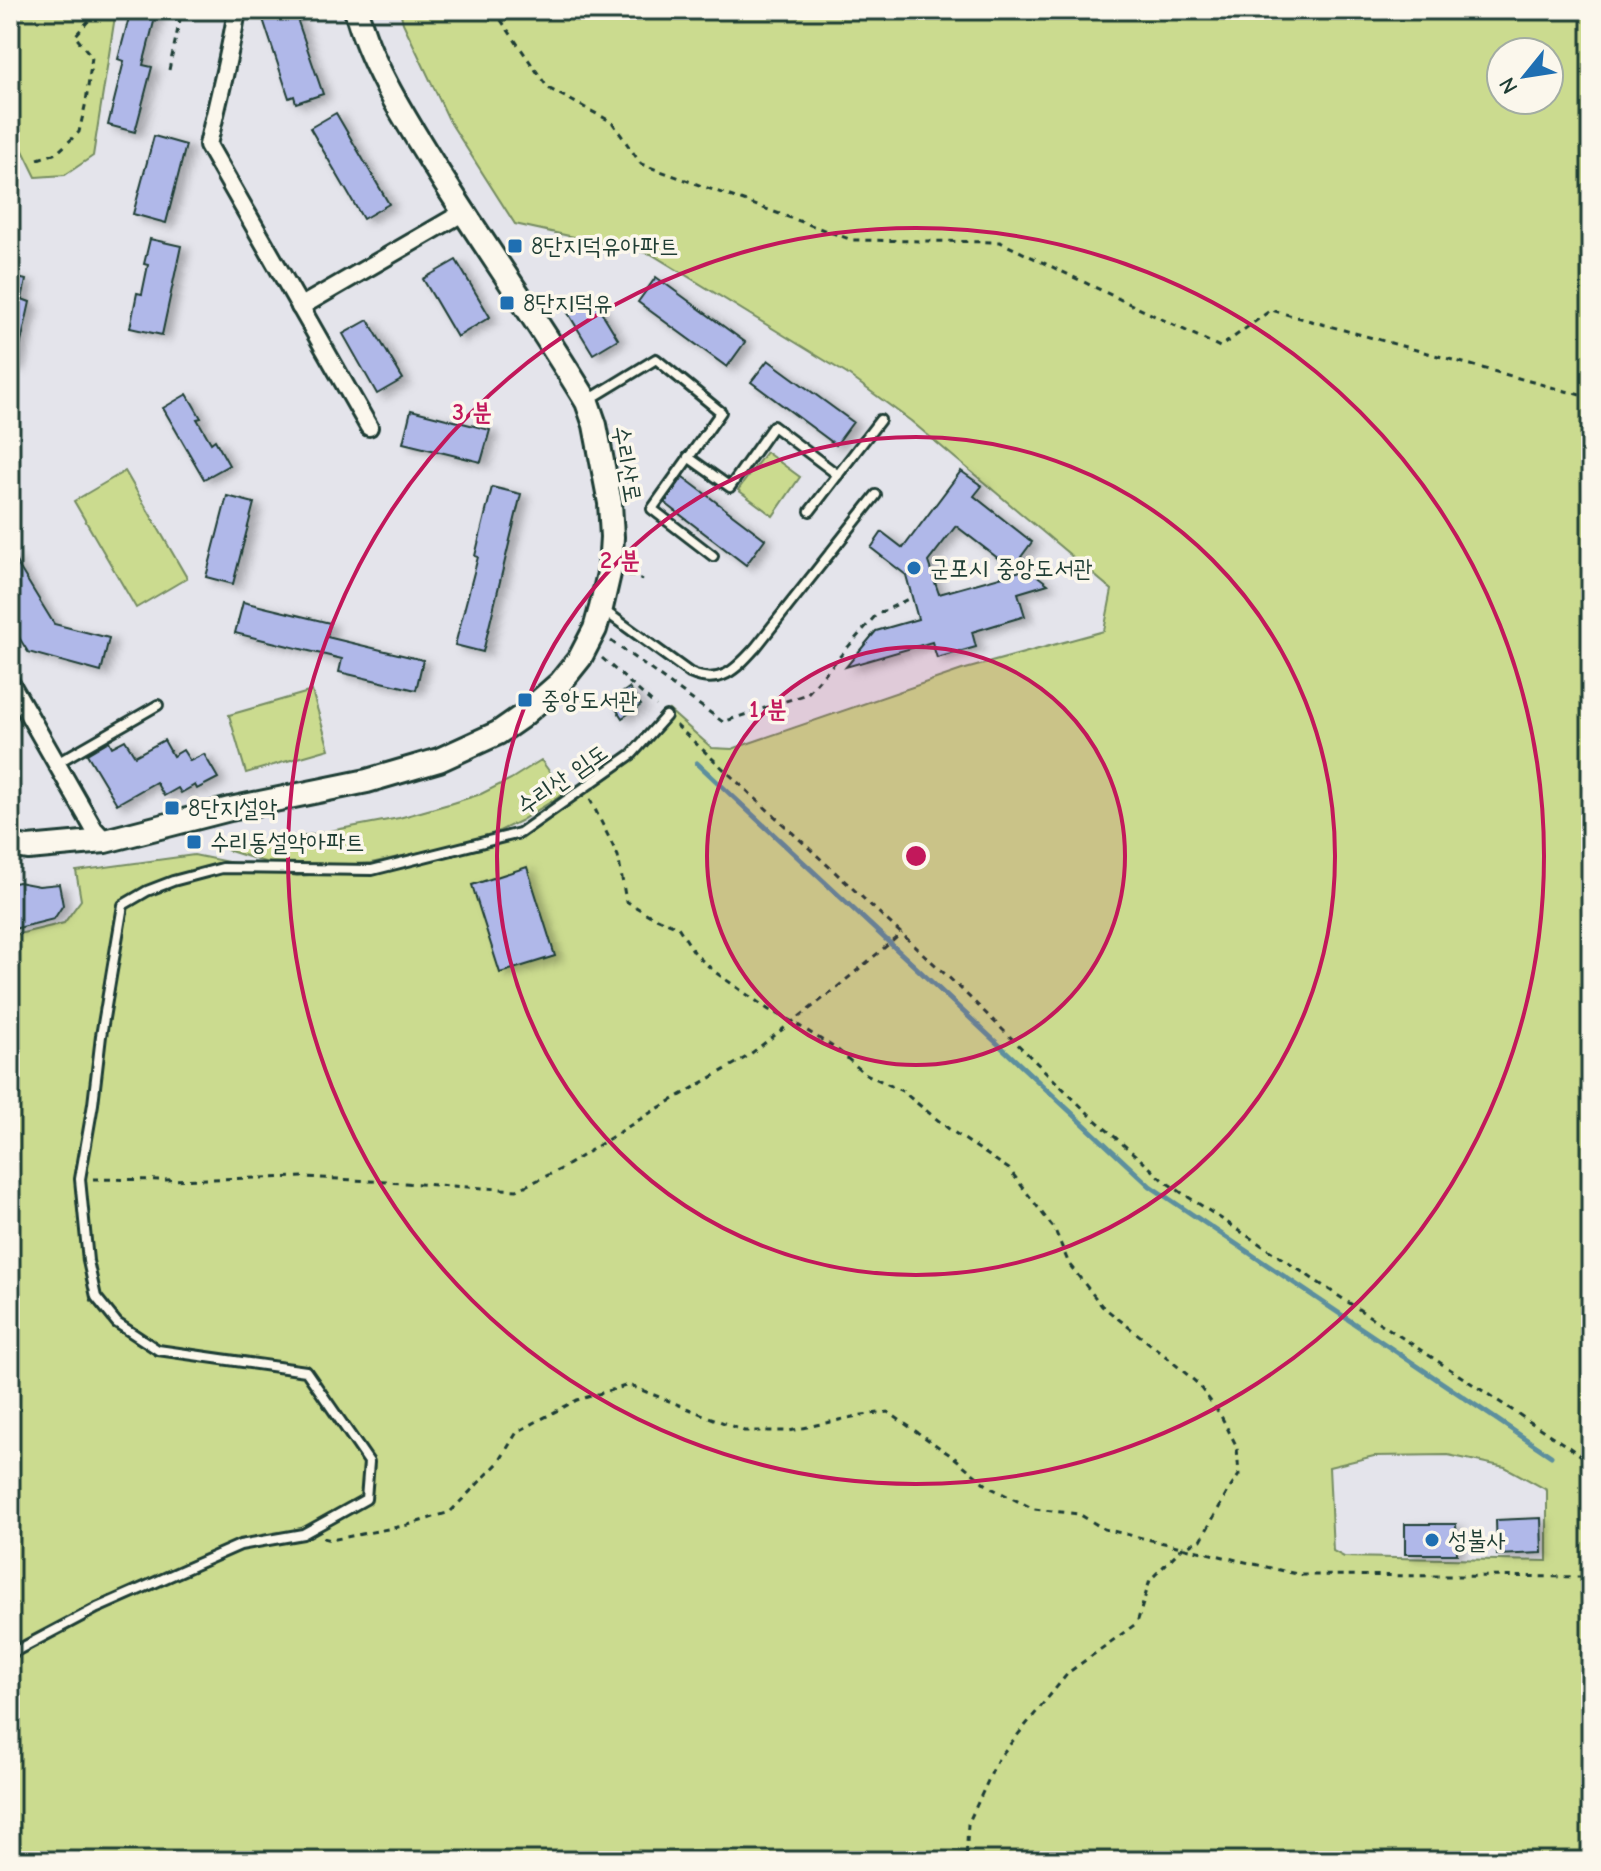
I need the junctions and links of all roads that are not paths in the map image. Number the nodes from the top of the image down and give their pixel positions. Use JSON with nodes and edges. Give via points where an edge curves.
{"nodes":[{"id":1,"x":237,"y":10,"type":"edge"},
{"id":2,"x":356,"y":10,"type":"edge"},
{"id":3,"x":464,"y":212,"type":"junction"},
{"id":4,"x":300,"y":307,"type":"junction"},
{"id":5,"x":587,"y":402,"type":"junction"},
{"id":6,"x":880,"y":420,"type":"dead end"},
{"id":7,"x":369,"y":427,"type":"dead end"},
{"id":8,"x":688,"y":457,"type":"junction"},
{"id":9,"x":838,"y":475,"type":"junction"},
{"id":10,"x":876,"y":495,"type":"dead end"},
{"id":11,"x":810,"y":511,"type":"dead end"},
{"id":12,"x":713,"y":556,"type":"dead end"},
{"id":13,"x":594,"y":627,"type":"junction"},
{"id":14,"x":10,"y":682,"type":"edge"},
{"id":15,"x":158,"y":705,"type":"dead end"},
{"id":16,"x":666,"y":716,"type":"road end"},
{"id":17,"x":57,"y":764,"type":"junction"},
{"id":18,"x":105,"y":841,"type":"junction"},
{"id":19,"x":10,"y":845,"type":"edge"},
{"id":20,"x":10,"y":1654,"type":"edge"}],
"edges":[{"from":1,"to":4,"type":"street","via":[[208,145]]},
{"from":2,"to":3,"type":"street","name":"수리산로","via":[[377,64]]},
{"from":3,"to":4,"type":"street"},
{"from":3,"to":5,"type":"street","name":"수리산로"},
{"from":4,"to":7,"type":"street"},
{"from":5,"to":8,"type":"lane","via":[[656,359],[721,412]]},
{"from":5,"to":13,"type":"street","name":"수리산로","via":[[610,503],[612,537],[610,569]]},
{"from":6,"to":9,"type":"lane"},
{"from":8,"to":9,"type":"lane","via":[[730,487],[773,426]]},
{"from":8,"to":12,"type":"lane","via":[[652,509]]},
{"from":9,"to":11,"type":"lane"},
{"from":10,"to":13,"type":"lane","via":[[756,647],[722,677],[690,673]]},
{"from":13,"to":18,"type":"street","name":"수리산로","via":[[580,658],[560,683],[521,717],[439,760]]},
{"from":14,"to":17,"type":"street"},
{"from":15,"to":17,"type":"lane"},
{"from":16,"to":20,"type":"lane","name":"수리산 임도","via":[[632,754],[520,833],[372,870],[222,868],[173,881],[123,905],[80,1179],[96,1297],[117,1323],[158,1350],[306,1371],[369,1462],[366,1499],[303,1534],[240,1545],[97,1608]]},
{"from":17,"to":18,"type":"street"},
{"from":18,"to":19,"type":"street","name":"수리산로"}]}
